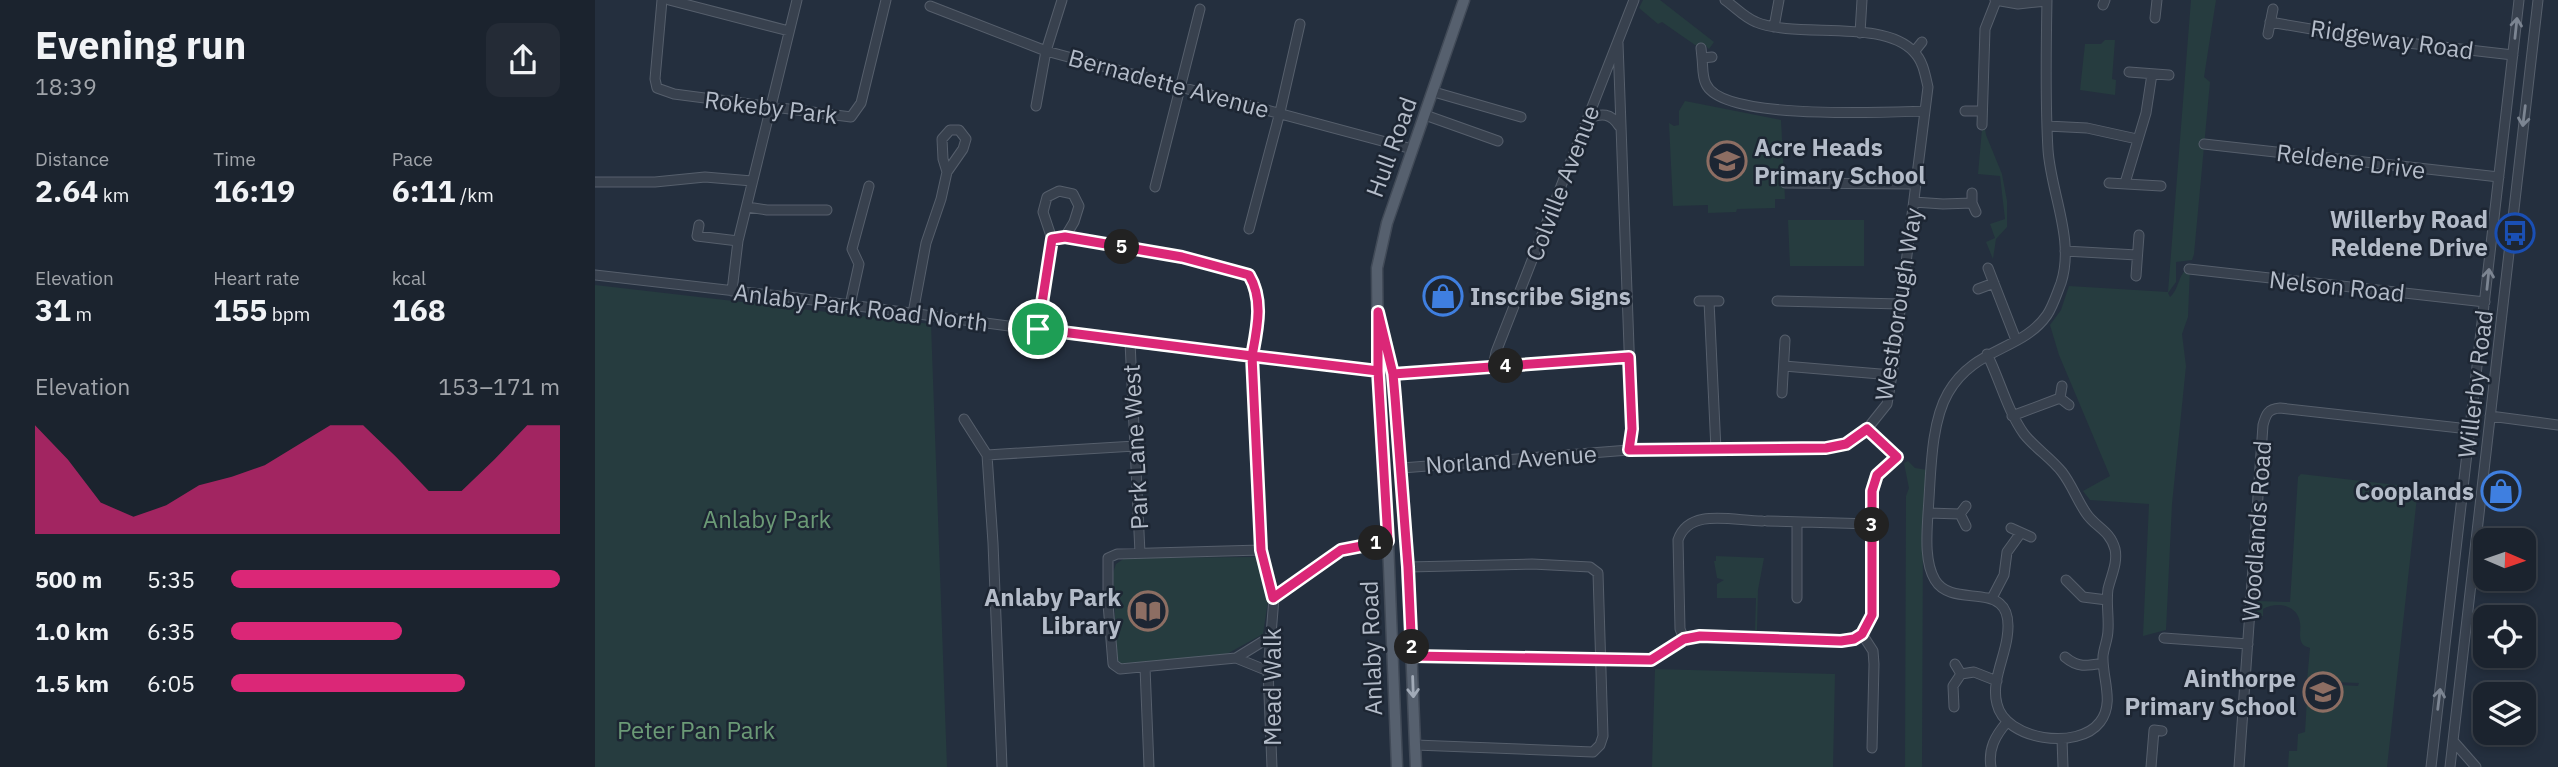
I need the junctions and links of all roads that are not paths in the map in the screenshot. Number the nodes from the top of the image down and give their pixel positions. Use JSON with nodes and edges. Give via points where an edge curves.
{"nodes":[{"id":1,"x":662,"y":0,"type":"edge"},
{"id":2,"x":669,"y":0,"type":"edge"},
{"id":3,"x":797,"y":0,"type":"edge"},
{"id":4,"x":886,"y":0,"type":"edge"},
{"id":5,"x":1062,"y":0,"type":"edge"},
{"id":6,"x":1464,"y":0,"type":"edge"},
{"id":7,"x":1635,"y":0,"type":"edge"},
{"id":8,"x":1725,"y":0,"type":"edge"},
{"id":9,"x":1779,"y":0,"type":"edge"},
{"id":10,"x":1862,"y":0,"type":"edge"},
{"id":11,"x":1996,"y":0,"type":"edge"},
{"id":12,"x":2047,"y":0,"type":"edge"},
{"id":13,"x":2157,"y":0,"type":"edge"},
{"id":14,"x":2519,"y":0,"type":"edge"},
{"id":15,"x":2538,"y":0,"type":"edge"},
{"id":16,"x":930,"y":6,"type":"dead end"},
{"id":17,"x":1200,"y":9,"type":"dead end"},
{"id":18,"x":2273,"y":9,"type":"dead end"},
{"id":19,"x":2155,"y":18,"type":"dead end"},
{"id":20,"x":2270,"y":22,"type":"junction"},
{"id":21,"x":1300,"y":24,"type":"dead end"},
{"id":22,"x":1774,"y":27,"type":"junction"},
{"id":23,"x":789,"y":31,"type":"junction"},
{"id":24,"x":1860,"y":33,"type":"junction"},
{"id":25,"x":2268,"y":34,"type":"dead end"},
{"id":26,"x":1922,"y":42,"type":"dead end"},
{"id":27,"x":1618,"y":43,"type":"junction"},
{"id":28,"x":1046,"y":51,"type":"junction"},
{"id":29,"x":1914,"y":52,"type":"junction"},
{"id":30,"x":1705,"y":54,"type":"dead end"},
{"id":31,"x":2513,"y":55,"type":"junction"},
{"id":32,"x":2129,"y":72,"type":"dead end"},
{"id":33,"x":2152,"y":74,"type":"junction"},
{"id":34,"x":2169,"y":75,"type":"dead end"},
{"id":35,"x":1181,"y":88,"type":"junction"},
{"id":36,"x":1434,"y":92,"type":"junction"},
{"id":37,"x":1036,"y":106,"type":"dead end"},
{"id":38,"x":771,"y":107,"type":"junction"},
{"id":39,"x":1925,"y":111,"type":"junction"},
{"id":40,"x":1965,"y":111,"type":"dead end"},
{"id":41,"x":1982,"y":111,"type":"junction"},
{"id":42,"x":1280,"y":112,"type":"junction"},
{"id":43,"x":1425,"y":115,"type":"junction"},
{"id":44,"x":1521,"y":117,"type":"dead end"},
{"id":45,"x":1588,"y":118,"type":"junction"},
{"id":46,"x":1982,"y":125,"type":"dead end"},
{"id":47,"x":2047,"y":126,"type":"junction"},
{"id":48,"x":1620,"y":127,"type":"junction"},
{"id":49,"x":2137,"y":139,"type":"junction"},
{"id":50,"x":1499,"y":141,"type":"dead end"},
{"id":51,"x":2204,"y":144,"type":"dead end"},
{"id":52,"x":1412,"y":149,"type":"junction"},
{"id":53,"x":947,"y":172,"type":"dead end"},
{"id":54,"x":2499,"y":177,"type":"junction"},
{"id":55,"x":752,"y":181,"type":"junction"},
{"id":56,"x":595,"y":182,"type":"edge"},
{"id":57,"x":1785,"y":183,"type":"dead end"},
{"id":58,"x":2109,"y":183,"type":"dead end"},
{"id":59,"x":2125,"y":183,"type":"junction"},
{"id":60,"x":1916,"y":184,"type":"junction"},
{"id":61,"x":869,"y":186,"type":"dead end"},
{"id":62,"x":2161,"y":186,"type":"dead end"},
{"id":63,"x":1155,"y":187,"type":"dead end"},
{"id":64,"x":1914,"y":202,"type":"junction"},
{"id":65,"x":1973,"y":203,"type":"dead end"},
{"id":66,"x":747,"y":207,"type":"junction"},
{"id":67,"x":827,"y":210,"type":"dead end"},
{"id":68,"x":699,"y":225,"type":"dead end"},
{"id":69,"x":1249,"y":229,"type":"dead end"},
{"id":70,"x":2139,"y":235,"type":"dead end"},
{"id":71,"x":1065,"y":237,"type":"junction"},
{"id":72,"x":1052,"y":239,"type":"junction"},
{"id":73,"x":738,"y":242,"type":"junction"},
{"id":74,"x":2065,"y":251,"type":"junction"},
{"id":75,"x":2137,"y":255,"type":"junction"},
{"id":76,"x":1988,"y":268,"type":"dead end"},
{"id":77,"x":2189,"y":270,"type":"dead end"},
{"id":78,"x":595,"y":275,"type":"edge"},
{"id":79,"x":2136,"y":276,"type":"dead end"},
{"id":80,"x":1994,"y":283,"type":"junction"},
{"id":81,"x":1978,"y":289,"type":"dead end"},
{"id":82,"x":732,"y":291,"type":"junction"},
{"id":83,"x":1709,"y":301,"type":"dead end"},
{"id":84,"x":2485,"y":302,"type":"junction"},
{"id":85,"x":1783,"y":304,"type":"dead end"},
{"id":86,"x":1901,"y":304,"type":"junction"},
{"id":87,"x":849,"y":305,"type":"junction"},
{"id":88,"x":1378,"y":312,"type":"junction"},
{"id":89,"x":913,"y":313,"type":"junction"},
{"id":90,"x":1038,"y":329,"type":"junction"},
{"id":91,"x":1785,"y":340,"type":"dead end"},
{"id":92,"x":2015,"y":340,"type":"junction"},
{"id":93,"x":1130,"y":342,"type":"junction"},
{"id":94,"x":1987,"y":354,"type":"junction"},
{"id":95,"x":1252,"y":356,"type":"junction"},
{"id":96,"x":1629,"y":357,"type":"junction"},
{"id":97,"x":1784,"y":366,"type":"junction"},
{"id":98,"x":1493,"y":367,"type":"junction"},
{"id":99,"x":1378,"y":371,"type":"junction"},
{"id":100,"x":1393,"y":374,"type":"junction"},
{"id":101,"x":1892,"y":375,"type":"junction"},
{"id":102,"x":2062,"y":386,"type":"dead end"},
{"id":103,"x":1783,"y":393,"type":"dead end"},
{"id":104,"x":2060,"y":398,"type":"junction"},
{"id":105,"x":2069,"y":405,"type":"dead end"},
{"id":106,"x":2012,"y":416,"type":"junction"},
{"id":107,"x":2490,"y":416,"type":"junction"},
{"id":108,"x":964,"y":419,"type":"dead end"},
{"id":109,"x":2558,"y":425,"type":"edge"},
{"id":110,"x":1867,"y":429,"type":"junction"},
{"id":111,"x":2469,"y":429,"type":"junction"},
{"id":112,"x":1135,"y":446,"type":"junction"},
{"id":113,"x":1629,"y":450,"type":"junction"},
{"id":114,"x":1716,"y":450,"type":"junction"},
{"id":115,"x":988,"y":455,"type":"junction"},
{"id":116,"x":1402,"y":468,"type":"junction"},
{"id":117,"x":1966,"y":506,"type":"dead end"},
{"id":118,"x":1928,"y":513,"type":"junction"},
{"id":119,"x":1960,"y":514,"type":"junction"},
{"id":120,"x":1797,"y":522,"type":"junction"},
{"id":121,"x":1872,"y":524,"type":"junction"},
{"id":122,"x":1966,"y":526,"type":"dead end"},
{"id":123,"x":2011,"y":528,"type":"dead end"},
{"id":124,"x":2020,"y":534,"type":"junction"},
{"id":125,"x":2031,"y":537,"type":"dead end"},
{"id":126,"x":1388,"y":541,"type":"junction"},
{"id":127,"x":1261,"y":550,"type":"junction"},
{"id":128,"x":1140,"y":552,"type":"junction"},
{"id":129,"x":1408,"y":567,"type":"junction"},
{"id":130,"x":2067,"y":580,"type":"dead end"},
{"id":131,"x":1273,"y":598,"type":"junction"},
{"id":132,"x":1797,"y":598,"type":"dead end"},
{"id":133,"x":1992,"y":598,"type":"junction"},
{"id":134,"x":2107,"y":600,"type":"junction"},
{"id":135,"x":1862,"y":634,"type":"junction"},
{"id":136,"x":1270,"y":637,"type":"junction"},
{"id":137,"x":2164,"y":638,"type":"dead end"},
{"id":138,"x":1684,"y":639,"type":"junction"},
{"id":139,"x":2248,"y":643,"type":"junction"},
{"id":140,"x":1412,"y":656,"type":"junction"},
{"id":141,"x":2065,"y":657,"type":"dead end"},
{"id":142,"x":1236,"y":658,"type":"junction"},
{"id":143,"x":1600,"y":660,"type":"junction"},
{"id":144,"x":2103,"y":663,"type":"junction"},
{"id":145,"x":1955,"y":664,"type":"dead end"},
{"id":146,"x":1145,"y":667,"type":"junction"},
{"id":147,"x":1268,"y":671,"type":"junction"},
{"id":148,"x":1961,"y":674,"type":"junction"},
{"id":149,"x":1997,"y":681,"type":"junction"},
{"id":150,"x":1954,"y":707,"type":"dead end"},
{"id":151,"x":2007,"y":722,"type":"junction"},
{"id":152,"x":2162,"y":731,"type":"dead end"},
{"id":153,"x":2062,"y":739,"type":"junction"},
{"id":154,"x":2454,"y":742,"type":"junction"},
{"id":155,"x":1415,"y":745,"type":"junction"},
{"id":156,"x":1872,"y":748,"type":"dead end"},
{"id":157,"x":2452,"y":752,"type":"junction"},
{"id":158,"x":1002,"y":767,"type":"edge"},
{"id":159,"x":1149,"y":767,"type":"edge"},
{"id":160,"x":1272,"y":767,"type":"edge"},
{"id":161,"x":1398,"y":767,"type":"edge"},
{"id":162,"x":1416,"y":767,"type":"edge"},
{"id":163,"x":1991,"y":767,"type":"edge"},
{"id":164,"x":2063,"y":767,"type":"edge"},
{"id":165,"x":2151,"y":767,"type":"edge"},
{"id":166,"x":2239,"y":767,"type":"edge"},
{"id":167,"x":2431,"y":767,"type":"edge"},
{"id":168,"x":2450,"y":767,"type":"edge"},
{"id":169,"x":2474,"y":767,"type":"edge"}],
"edges":[{"from":1,"to":38,"type":"street","name":"Rokeby Park","via":[[657,88]]},
{"from":2,"to":23,"type":"street"},
{"from":3,"to":23,"type":"street"},
{"from":4,"to":38,"type":"street","name":"Rokeby Park","via":[[858,111],[851,117]]},
{"from":5,"to":28,"type":"street"},
{"from":6,"to":36,"type":"main road","name":"Hull Road"},
{"from":7,"to":27,"type":"street","name":"Colville Avenue"},
{"from":8,"to":22,"type":"street","via":[[1755,22]]},
{"from":9,"to":22,"type":"street"},
{"from":10,"to":24,"type":"street"},
{"from":11,"to":12,"type":"street","via":[[2018,4]]},
{"from":11,"to":41,"type":"street","via":[[1985,29]]},
{"from":12,"to":47,"type":"street"},
{"from":13,"to":19,"type":"street"},
{"from":31,"to":14,"type":"street","name":"Willerby Road","one_way":true},
{"from":15,"to":107,"type":"street","name":"Willerby Road","one_way":true},
{"from":16,"to":28,"type":"street","name":"Bernadette Avenue"},
{"from":17,"to":35,"type":"street"},
{"from":18,"to":20,"type":"street"},
{"from":20,"to":25,"type":"street"},
{"from":20,"to":31,"type":"street","name":"Ridgeway Road"},
{"from":21,"to":42,"type":"street"},
{"from":22,"to":24,"type":"street"},
{"from":23,"to":38,"type":"street"},
{"from":24,"to":29,"type":"street","via":[[1891,37]]},
{"from":26,"to":29,"type":"street"},
{"from":27,"to":45,"type":"street","name":"Colville Avenue"},
{"from":27,"to":48,"type":"street"},
{"from":28,"to":35,"type":"street","name":"Bernadette Avenue"},
{"from":28,"to":37,"type":"street"},
{"from":29,"to":39,"type":"street","name":"Westborough Way","via":[[1928,86]]},
{"from":30,"to":39,"type":"street","via":[[1706,85],[1734,102],[1782,111]]},
{"from":31,"to":54,"type":"street","name":"Willerby Road"},
{"from":32,"to":33,"type":"street"},
{"from":33,"to":34,"type":"street"},
{"from":33,"to":49,"type":"street"},
{"from":35,"to":42,"type":"street","name":"Bernadette Avenue"},
{"from":35,"to":63,"type":"street"},
{"from":36,"to":43,"type":"main road","name":"Hull Road"},
{"from":36,"to":44,"type":"street"},
{"from":38,"to":55,"type":"street"},
{"from":39,"to":60,"type":"street","name":"Westborough Way"},
{"from":40,"to":41,"type":"street"},
{"from":41,"to":46,"type":"street"},
{"from":42,"to":52,"type":"street","name":"Bernadette Avenue"},
{"from":42,"to":69,"type":"street"},
{"from":43,"to":50,"type":"street"},
{"from":43,"to":52,"type":"main road","name":"Hull Road"},
{"from":45,"to":48,"type":"street","via":[[1607,114]]},
{"from":45,"to":98,"type":"street","name":"Colville Avenue"},
{"from":47,"to":49,"type":"street","via":[[2087,128]]},
{"from":47,"to":74,"type":"street"},
{"from":48,"to":96,"type":"street"},
{"from":49,"to":59,"type":"street"},
{"from":51,"to":54,"type":"street","name":"Reldene Drive"},
{"from":52,"to":88,"type":"main road","name":"Hull Road","via":[[1382,240]]},
{"from":53,"to":89,"type":"street","via":[[926,243]]},
{"from":84,"to":54,"type":"street","name":"Willerby Road","one_way":true},
{"from":55,"to":56,"type":"street","via":[[705,177]]},
{"from":55,"to":66,"type":"street"},
{"from":57,"to":60,"type":"street","via":[[1796,188]]},
{"from":58,"to":59,"type":"street"},
{"from":59,"to":62,"type":"street"},
{"from":60,"to":64,"type":"street","name":"Westborough Way"},
{"from":61,"to":87,"type":"street","via":[[852,249],[859,264]]},
{"from":64,"to":65,"type":"street"},
{"from":64,"to":86,"type":"street","name":"Westborough Way"},
{"from":66,"to":67,"type":"street"},
{"from":66,"to":73,"type":"street"},
{"from":68,"to":73,"type":"street","via":[[697,236]]},
{"from":70,"to":75,"type":"street"},
{"from":71,"to":72,"type":"street"},
{"from":71,"to":72,"type":"street","via":[[1079,206],[1073,194],[1059,191],[1047,197],[1042,212]]},
{"from":71,"to":95,"type":"street","name":"Mead Walk","via":[[1182,257],[1249,275],[1258,302]]},
{"from":72,"to":90,"type":"street"},
{"from":73,"to":82,"type":"street"},
{"from":74,"to":75,"type":"street"},
{"from":74,"to":92,"type":"street","via":[[2064,271],[2049,313]]},
{"from":75,"to":79,"type":"street"},
{"from":76,"to":80,"type":"street"},
{"from":77,"to":84,"type":"street","name":"Nelson Road"},
{"from":78,"to":82,"type":"street","name":"Anlaby Park Road North"},
{"from":80,"to":81,"type":"street"},
{"from":80,"to":92,"type":"street"},
{"from":82,"to":87,"type":"street","name":"Anlaby Park Road North"},
{"from":83,"to":114,"type":"street"},
{"from":84,"to":111,"type":"street","name":"Willerby Road"},
{"from":85,"to":86,"type":"street"},
{"from":86,"to":101,"type":"street","name":"Westborough Way"},
{"from":87,"to":89,"type":"street","name":"Anlaby Park Road North"},
{"from":88,"to":99,"type":"main road","name":"Anlaby Road"},
{"from":88,"to":100,"type":"main road","name":"Anlaby Road"},
{"from":89,"to":90,"type":"street","name":"Anlaby Park Road North"},
{"from":90,"to":93,"type":"street","name":"Anlaby Park Road North"},
{"from":91,"to":97,"type":"street"},
{"from":92,"to":94,"type":"street"},
{"from":93,"to":95,"type":"street","name":"Anlaby Park Road North"},
{"from":93,"to":112,"type":"street","name":"Park Lane West"},
{"from":94,"to":106,"type":"street"},
{"from":94,"to":118,"type":"street","via":[[1958,377],[1942,406]]},
{"from":95,"to":99,"type":"street","name":"Anlaby Park Road North"},
{"from":95,"to":127,"type":"street","name":"Mead Walk"},
{"from":96,"to":98,"type":"street"},
{"from":96,"to":113,"type":"street"},
{"from":97,"to":101,"type":"street"},
{"from":97,"to":103,"type":"street"},
{"from":98,"to":100,"type":"street"},
{"from":99,"to":126,"type":"main road","name":"Anlaby Road"},
{"from":100,"to":116,"type":"main road","name":"Anlaby Road"},
{"from":101,"to":110,"type":"street","name":"Westborough Way","via":[[1887,404]]},
{"from":102,"to":104,"type":"street"},
{"from":104,"to":105,"type":"street"},
{"from":104,"to":106,"type":"street"},
{"from":106,"to":134,"type":"street","via":[[2059,468],[2086,513],[2110,537],[2115,564]]},
{"from":107,"to":109,"type":"street"},
{"from":107,"to":154,"type":"street","name":"Willerby Road"},
{"from":108,"to":115,"type":"street"},
{"from":110,"to":114,"type":"street","name":"Norland Avenue","via":[[1846,444],[1826,448]]},
{"from":110,"to":121,"type":"street","name":"Westborough Way","via":[[1897,457],[1877,475]]},
{"from":111,"to":139,"type":"street","name":"Woodlands Road","via":[[2280,408],[2266,414]]},
{"from":167,"to":111,"type":"street","name":"Willerby Road","one_way":true},
{"from":112,"to":115,"type":"street"},
{"from":112,"to":128,"type":"street","name":"Park Lane West"},
{"from":113,"to":114,"type":"street","name":"Norland Avenue"},
{"from":113,"to":116,"type":"street","name":"Norland Avenue"},
{"from":115,"to":158,"type":"street"},
{"from":116,"to":129,"type":"main road","name":"Anlaby Road"},
{"from":117,"to":119,"type":"street"},
{"from":118,"to":119,"type":"street"},
{"from":118,"to":133,"type":"street","via":[[1934,579],[1952,594]]},
{"from":119,"to":122,"type":"street"},
{"from":120,"to":121,"type":"street"},
{"from":120,"to":132,"type":"street","via":[[1802,587]]},
{"from":120,"to":138,"type":"street","via":[[1697,519],[1687,525],[1678,540]]},
{"from":121,"to":135,"type":"street","via":[[1872,615]]},
{"from":123,"to":124,"type":"street"},
{"from":124,"to":125,"type":"street"},
{"from":124,"to":133,"type":"street","via":[[2007,552],[2004,575]]},
{"from":126,"to":131,"type":"street","via":[[1341,550]]},
{"from":126,"to":161,"type":"main road","name":"Anlaby Road"},
{"from":127,"to":128,"type":"street"},
{"from":127,"to":131,"type":"street","name":"Mead Walk"},
{"from":128,"to":146,"type":"street","via":[[1108,558],[1107,572],[1113,664],[1120,669]]},
{"from":129,"to":140,"type":"main road","name":"Anlaby Road"},
{"from":129,"to":143,"type":"street","via":[[1590,567],[1598,572]]},
{"from":130,"to":134,"type":"street","via":[[2074,597]]},
{"from":131,"to":136,"type":"street","name":"Mead Walk"},
{"from":133,"to":149,"type":"street","via":[[2005,611],[2008,622]]},
{"from":134,"to":144,"type":"street"},
{"from":135,"to":138,"type":"street","via":[[1841,641]]},
{"from":135,"to":156,"type":"street","via":[[1873,651]]},
{"from":136,"to":142,"type":"street"},
{"from":136,"to":147,"type":"street","name":"Mead Walk"},
{"from":137,"to":139,"type":"street"},
{"from":138,"to":143,"type":"street","via":[[1651,660]]},
{"from":139,"to":166,"type":"street"},
{"from":140,"to":143,"type":"street"},
{"from":140,"to":155,"type":"main road","name":"Anlaby Road","one_way":true},
{"from":141,"to":144,"type":"street","via":[[2075,670]]},
{"from":142,"to":146,"type":"street"},
{"from":142,"to":147,"type":"street"},
{"from":143,"to":155,"type":"street","via":[[1603,736],[1593,752]]},
{"from":144,"to":153,"type":"street","via":[[2107,699],[2099,724]]},
{"from":145,"to":148,"type":"street"},
{"from":146,"to":159,"type":"street"},
{"from":147,"to":160,"type":"street","name":"Mead Walk"},
{"from":148,"to":149,"type":"street","via":[[1975,672]]},
{"from":148,"to":150,"type":"street","via":[[1953,686]]},
{"from":149,"to":151,"type":"street","via":[[1997,707]]},
{"from":151,"to":153,"type":"street","via":[[2018,730]]},
{"from":151,"to":163,"type":"street","via":[[1994,740]]},
{"from":152,"to":165,"type":"street","via":[[2154,730]]},
{"from":153,"to":164,"type":"street"},
{"from":154,"to":157,"type":"street","name":"Willerby Road"},
{"from":154,"to":169,"type":"street"},
{"from":155,"to":162,"type":"main road","name":"Anlaby Road"},
{"from":157,"to":168,"type":"street","name":"Willerby Road"},
{"from":157,"to":169,"type":"street"}]}
